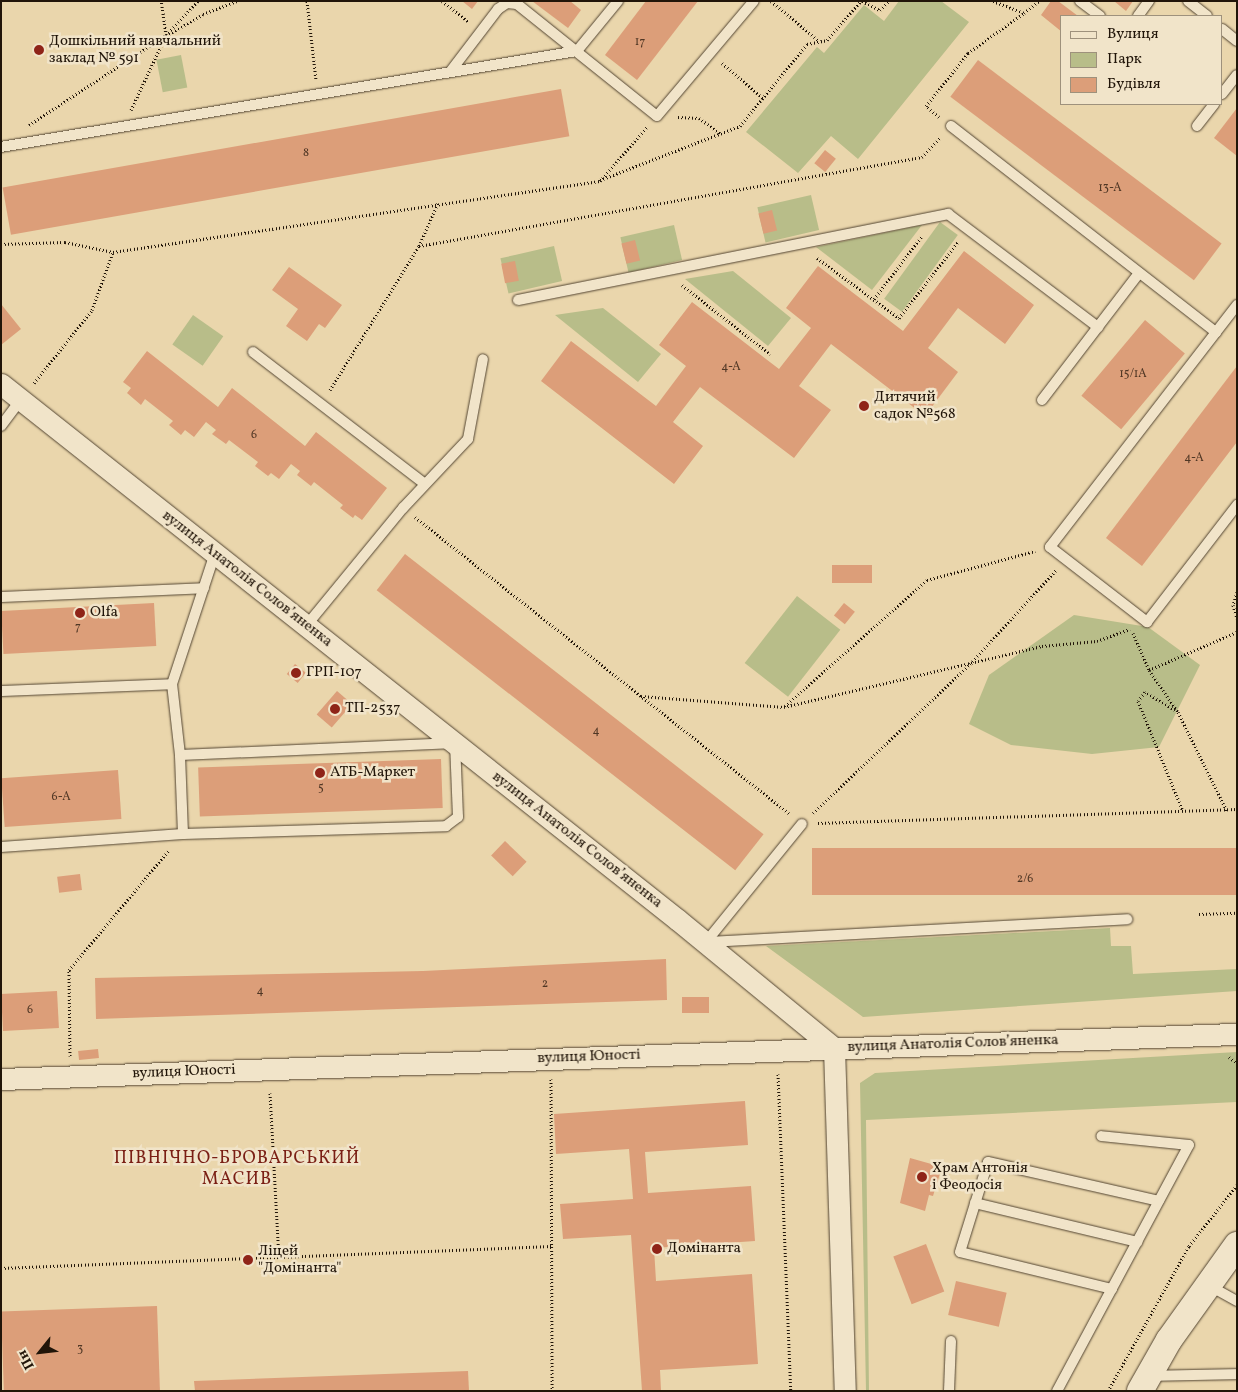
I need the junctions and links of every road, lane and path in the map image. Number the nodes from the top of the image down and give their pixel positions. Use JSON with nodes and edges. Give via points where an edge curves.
{"nodes":[{"id":1,"x":161,"y":1,"type":"edge"},
{"id":2,"x":198,"y":1,"type":"edge"},
{"id":3,"x":237,"y":1,"type":"edge"},
{"id":4,"x":307,"y":1,"type":"edge"},
{"id":5,"x":442,"y":1,"type":"edge"},
{"id":6,"x":618,"y":1,"type":"edge"},
{"id":7,"x":754,"y":1,"type":"edge"},
{"id":8,"x":771,"y":1,"type":"edge"},
{"id":9,"x":861,"y":1,"type":"edge"},
{"id":10,"x":889,"y":1,"type":"edge"},
{"id":11,"x":993,"y":1,"type":"edge"},
{"id":12,"x":1039,"y":1,"type":"edge"},
{"id":13,"x":1080,"y":1,"type":"edge"},
{"id":14,"x":1150,"y":1,"type":"edge"},
{"id":15,"x":1188,"y":1,"type":"edge"},
{"id":16,"x":1024,"y":13,"type":"junction"},
{"id":17,"x":1099,"y":15,"type":"edge"},
{"id":18,"x":1139,"y":15,"type":"edge"},
{"id":19,"x":1205,"y":15,"type":"edge"},
{"id":20,"x":1223,"y":29,"type":"edge"},
{"id":21,"x":482,"y":31,"type":"junction"},
{"id":22,"x":166,"y":35,"type":"junction"},
{"id":23,"x":1237,"y":41,"type":"edge"},
{"id":24,"x":820,"y":42,"type":"junction"},
{"id":25,"x":577,"y":50,"type":"junction"},
{"id":26,"x":710,"y":54,"type":"junction"},
{"id":27,"x":450,"y":72,"type":"junction"},
{"id":28,"x":1237,"y":75,"type":"edge"},
{"id":29,"x":1223,"y":93,"type":"edge"},
{"id":30,"x":318,"y":94,"type":"junction"},
{"id":31,"x":763,"y":98,"type":"junction"},
{"id":32,"x":1213,"y":105,"type":"edge"},
{"id":33,"x":657,"y":116,"type":"junction"},
{"id":34,"x":123,"y":126,"type":"junction"},
{"id":35,"x":951,"y":126,"type":"junction"},
{"id":36,"x":1196,"y":126,"type":"dead end"},
{"id":37,"x":26,"y":127,"type":"dead end"},
{"id":38,"x":721,"y":134,"type":"junction"},
{"id":39,"x":1,"y":147,"type":"edge"},
{"id":40,"x":600,"y":181,"type":"junction"},
{"id":41,"x":438,"y":202,"type":"junction"},
{"id":42,"x":938,"y":216,"type":"junction"},
{"id":43,"x":968,"y":229,"type":"junction"},
{"id":44,"x":1,"y":244,"type":"edge"},
{"id":45,"x":798,"y":244,"type":"junction"},
{"id":46,"x":419,"y":246,"type":"junction"},
{"id":47,"x":113,"y":252,"type":"junction"},
{"id":48,"x":664,"y":271,"type":"junction"},
{"id":49,"x":1139,"y":273,"type":"junction"},
{"id":50,"x":874,"y":299,"type":"junction"},
{"id":51,"x":518,"y":300,"type":"dead end"},
{"id":52,"x":1237,"y":305,"type":"edge"},
{"id":53,"x":1098,"y":327,"type":"junction"},
{"id":54,"x":1216,"y":332,"type":"junction"},
{"id":55,"x":253,"y":352,"type":"dead end"},
{"id":56,"x":770,"y":354,"type":"dead end"},
{"id":57,"x":483,"y":359,"type":"dead end"},
{"id":58,"x":1,"y":384,"type":"edge"},
{"id":59,"x":21,"y":399,"type":"junction"},
{"id":60,"x":1042,"y":400,"type":"dead end"},
{"id":61,"x":322,"y":403,"type":"junction"},
{"id":62,"x":1,"y":426,"type":"edge"},
{"id":63,"x":424,"y":483,"type":"junction"},
{"id":64,"x":1237,"y":505,"type":"edge"},
{"id":65,"x":402,"y":508,"type":"junction"},
{"id":66,"x":1050,"y":547,"type":"junction"},
{"id":67,"x":215,"y":553,"type":"junction"},
{"id":68,"x":1066,"y":560,"type":"junction"},
{"id":69,"x":204,"y":588,"type":"junction"},
{"id":70,"x":1237,"y":592,"type":"edge"},
{"id":71,"x":1,"y":597,"type":"edge"},
{"id":72,"x":1237,"y":618,"type":"edge"},
{"id":73,"x":1147,"y":622,"type":"junction"},
{"id":74,"x":306,"y":626,"type":"junction"},
{"id":75,"x":1131,"y":628,"type":"junction"},
{"id":76,"x":1237,"y":632,"type":"edge"},
{"id":77,"x":970,"y":664,"type":"junction"},
{"id":78,"x":1149,"y":670,"type":"junction"},
{"id":79,"x":172,"y":684,"type":"junction"},
{"id":80,"x":1,"y":690,"type":"edge"},
{"id":81,"x":640,"y":696,"type":"junction"},
{"id":82,"x":784,"y":707,"type":"junction"},
{"id":83,"x":1178,"y":712,"type":"junction"},
{"id":84,"x":455,"y":743,"type":"junction"},
{"id":85,"x":180,"y":755,"type":"junction"},
{"id":86,"x":1237,"y":809,"type":"edge"},
{"id":87,"x":1182,"y":810,"type":"junction"},
{"id":88,"x":1227,"y":811,"type":"junction"},
{"id":89,"x":802,"y":824,"type":"junction"},
{"id":90,"x":183,"y":834,"type":"junction"},
{"id":91,"x":1,"y":847,"type":"edge"},
{"id":92,"x":1237,"y":913,"type":"edge"},
{"id":93,"x":1199,"y":914,"type":"dead end"},
{"id":94,"x":1127,"y":919,"type":"dead end"},
{"id":95,"x":706,"y":942,"type":"junction"},
{"id":96,"x":1237,"y":1034,"type":"edge"},
{"id":97,"x":834,"y":1048,"type":"junction"},
{"id":98,"x":550,"y":1059,"type":"junction"},
{"id":99,"x":778,"y":1074,"type":"dead end"},
{"id":100,"x":70,"y":1077,"type":"junction"},
{"id":101,"x":1,"y":1079,"type":"edge"},
{"id":102,"x":270,"y":1093,"type":"dead end"},
{"id":103,"x":1101,"y":1136,"type":"dead end"},
{"id":104,"x":1237,"y":1185,"type":"edge"},
{"id":105,"x":1159,"y":1201,"type":"junction"},
{"id":106,"x":975,"y":1204,"type":"junction"},
{"id":107,"x":1137,"y":1242,"type":"junction"},
{"id":108,"x":1237,"y":1245,"type":"edge"},
{"id":109,"x":552,"y":1246,"type":"junction"},
{"id":110,"x":279,"y":1259,"type":"junction"},
{"id":111,"x":1,"y":1268,"type":"edge"},
{"id":112,"x":1207,"y":1285,"type":"junction"},
{"id":113,"x":1112,"y":1289,"type":"junction"},
{"id":114,"x":1237,"y":1301,"type":"edge"},
{"id":115,"x":951,"y":1341,"type":"dead end"},
{"id":116,"x":1237,"y":1374,"type":"edge"},
{"id":117,"x":1144,"y":1384,"type":"edge"},
{"id":118,"x":552,"y":1391,"type":"edge"},
{"id":119,"x":791,"y":1391,"type":"edge"},
{"id":120,"x":845,"y":1391,"type":"edge"},
{"id":121,"x":949,"y":1391,"type":"edge"},
{"id":122,"x":1057,"y":1391,"type":"edge"},
{"id":123,"x":1108,"y":1391,"type":"edge"}],
"edges":[{"from":1,"to":22,"type":"path"},
{"from":2,"to":22,"type":"path"},
{"from":3,"to":22,"type":"path","via":[[203,14]]},
{"from":4,"to":30,"type":"path"},
{"from":5,"to":21,"type":"path"},
{"from":6,"to":25,"type":"lane"},
{"from":7,"to":26,"type":"lane"},
{"from":8,"to":24,"type":"path"},
{"from":9,"to":10,"type":"path","via":[[880,10]]},
{"from":9,"to":24,"type":"path","via":[[827,40]]},
{"from":11,"to":16,"type":"path"},
{"from":12,"to":16,"type":"path"},
{"from":13,"to":17,"type":"lane"},
{"from":14,"to":18,"type":"lane"},
{"from":15,"to":19,"type":"lane"},
{"from":16,"to":35,"type":"path","via":[[968,53],[926,106]]},
{"from":20,"to":23,"type":"lane"},
{"from":21,"to":25,"type":"lane","via":[[498,9],[507,3],[517,4]]},
{"from":21,"to":27,"type":"lane"},
{"from":22,"to":34,"type":"path"},
{"from":22,"to":37,"type":"path"},
{"from":24,"to":31,"type":"path","via":[[807,44]]},
{"from":25,"to":27,"type":"lane"},
{"from":25,"to":33,"type":"lane"},
{"from":26,"to":31,"type":"path"},
{"from":26,"to":33,"type":"lane"},
{"from":27,"to":30,"type":"lane"},
{"from":28,"to":29,"type":"lane"},
{"from":30,"to":34,"type":"lane"},
{"from":31,"to":38,"type":"path","via":[[740,126]]},
{"from":32,"to":36,"type":"lane"},
{"from":33,"to":38,"type":"path","via":[[699,118]]},
{"from":33,"to":40,"type":"path"},
{"from":34,"to":39,"type":"lane"},
{"from":35,"to":46,"type":"path","via":[[922,157]]},
{"from":35,"to":49,"type":"lane"},
{"from":38,"to":40,"type":"path"},
{"from":40,"to":41,"type":"path"},
{"from":41,"to":46,"type":"path"},
{"from":41,"to":47,"type":"path"},
{"from":42,"to":43,"type":"lane","via":[[948,214]]},
{"from":42,"to":45,"type":"lane"},
{"from":42,"to":50,"type":"path"},
{"from":43,"to":50,"type":"path","via":[[899,318]]},
{"from":43,"to":53,"type":"lane"},
{"from":44,"to":47,"type":"path","via":[[65,242]]},
{"from":45,"to":48,"type":"lane"},
{"from":45,"to":50,"type":"path"},
{"from":46,"to":61,"type":"path"},
{"from":47,"to":59,"type":"path","via":[[92,310]]},
{"from":48,"to":51,"type":"lane"},
{"from":48,"to":56,"type":"path"},
{"from":49,"to":53,"type":"lane"},
{"from":49,"to":54,"type":"lane"},
{"from":52,"to":54,"type":"lane"},
{"from":53,"to":60,"type":"lane"},
{"from":54,"to":66,"type":"lane"},
{"from":55,"to":61,"type":"lane"},
{"from":57,"to":63,"type":"lane","via":[[468,439]]},
{"from":58,"to":59,"type":"street","name":"вулиця Анатолія Соловʼяненка"},
{"from":59,"to":62,"type":"lane"},
{"from":59,"to":67,"type":"street","name":"вулиця Анатолія Соловʼяненка"},
{"from":61,"to":63,"type":"lane"},
{"from":63,"to":65,"type":"lane"},
{"from":64,"to":73,"type":"lane"},
{"from":65,"to":74,"type":"lane"},
{"from":65,"to":81,"type":"path"},
{"from":66,"to":68,"type":"lane"},
{"from":66,"to":82,"type":"path","via":[[927,580]]},
{"from":67,"to":69,"type":"lane"},
{"from":67,"to":74,"type":"street","name":"вулиця Анатолія Соловʼяненка"},
{"from":68,"to":73,"type":"lane"},
{"from":68,"to":77,"type":"path"},
{"from":69,"to":71,"type":"lane"},
{"from":69,"to":79,"type":"lane"},
{"from":70,"to":72,"type":"path","via":[[1233,605]]},
{"from":73,"to":75,"type":"path"},
{"from":74,"to":84,"type":"street","name":"вулиця Анатолія Соловʼяненка"},
{"from":75,"to":77,"type":"path","via":[[1097,641],[1042,646]]},
{"from":75,"to":78,"type":"path"},
{"from":76,"to":78,"type":"path"},
{"from":77,"to":82,"type":"path"},
{"from":77,"to":89,"type":"path"},
{"from":78,"to":83,"type":"path"},
{"from":79,"to":80,"type":"lane"},
{"from":79,"to":85,"type":"lane"},
{"from":81,"to":82,"type":"path"},
{"from":81,"to":89,"type":"path"},
{"from":83,"to":87,"type":"path","via":[[1145,692],[1138,701]]},
{"from":83,"to":88,"type":"path"},
{"from":84,"to":85,"type":"lane"},
{"from":84,"to":90,"type":"lane","via":[[459,809],[454,823],[446,826]]},
{"from":84,"to":95,"type":"street","name":"вулиця Анатолія Соловʼяненка"},
{"from":85,"to":90,"type":"lane"},
{"from":86,"to":88,"type":"path"},
{"from":87,"to":88,"type":"path"},
{"from":87,"to":89,"type":"path"},
{"from":89,"to":95,"type":"lane"},
{"from":90,"to":91,"type":"lane"},
{"from":90,"to":100,"type":"path","via":[[69,970]]},
{"from":92,"to":93,"type":"path"},
{"from":94,"to":95,"type":"lane"},
{"from":95,"to":97,"type":"street","name":"вулиця Анатолія Соловʼяненка"},
{"from":96,"to":97,"type":"street","name":"вулиця Анатолія Соловʼяненка"},
{"from":97,"to":98,"type":"street","name":"вулиця Юності"},
{"from":97,"to":120,"type":"street"},
{"from":98,"to":100,"type":"street","name":"вулиця Юності"},
{"from":98,"to":109,"type":"path"},
{"from":99,"to":119,"type":"path"},
{"from":100,"to":101,"type":"street","name":"вулиця Юності"},
{"from":102,"to":110,"type":"path"},
{"from":103,"to":105,"type":"lane","via":[[1189,1144]]},
{"from":104,"to":123,"type":"path","via":[[1189,1246]]},
{"from":105,"to":106,"type":"lane","via":[[988,1162]]},
{"from":105,"to":107,"type":"lane"},
{"from":106,"to":107,"type":"lane"},
{"from":106,"to":113,"type":"lane","via":[[960,1252]]},
{"from":107,"to":113,"type":"lane"},
{"from":108,"to":112,"type":"street"},
{"from":109,"to":110,"type":"path"},
{"from":109,"to":118,"type":"path"},
{"from":110,"to":111,"type":"path"},
{"from":112,"to":114,"type":"lane"},
{"from":112,"to":117,"type":"street"},
{"from":113,"to":122,"type":"lane"},
{"from":115,"to":121,"type":"lane"},
{"from":116,"to":117,"type":"lane"}]}
